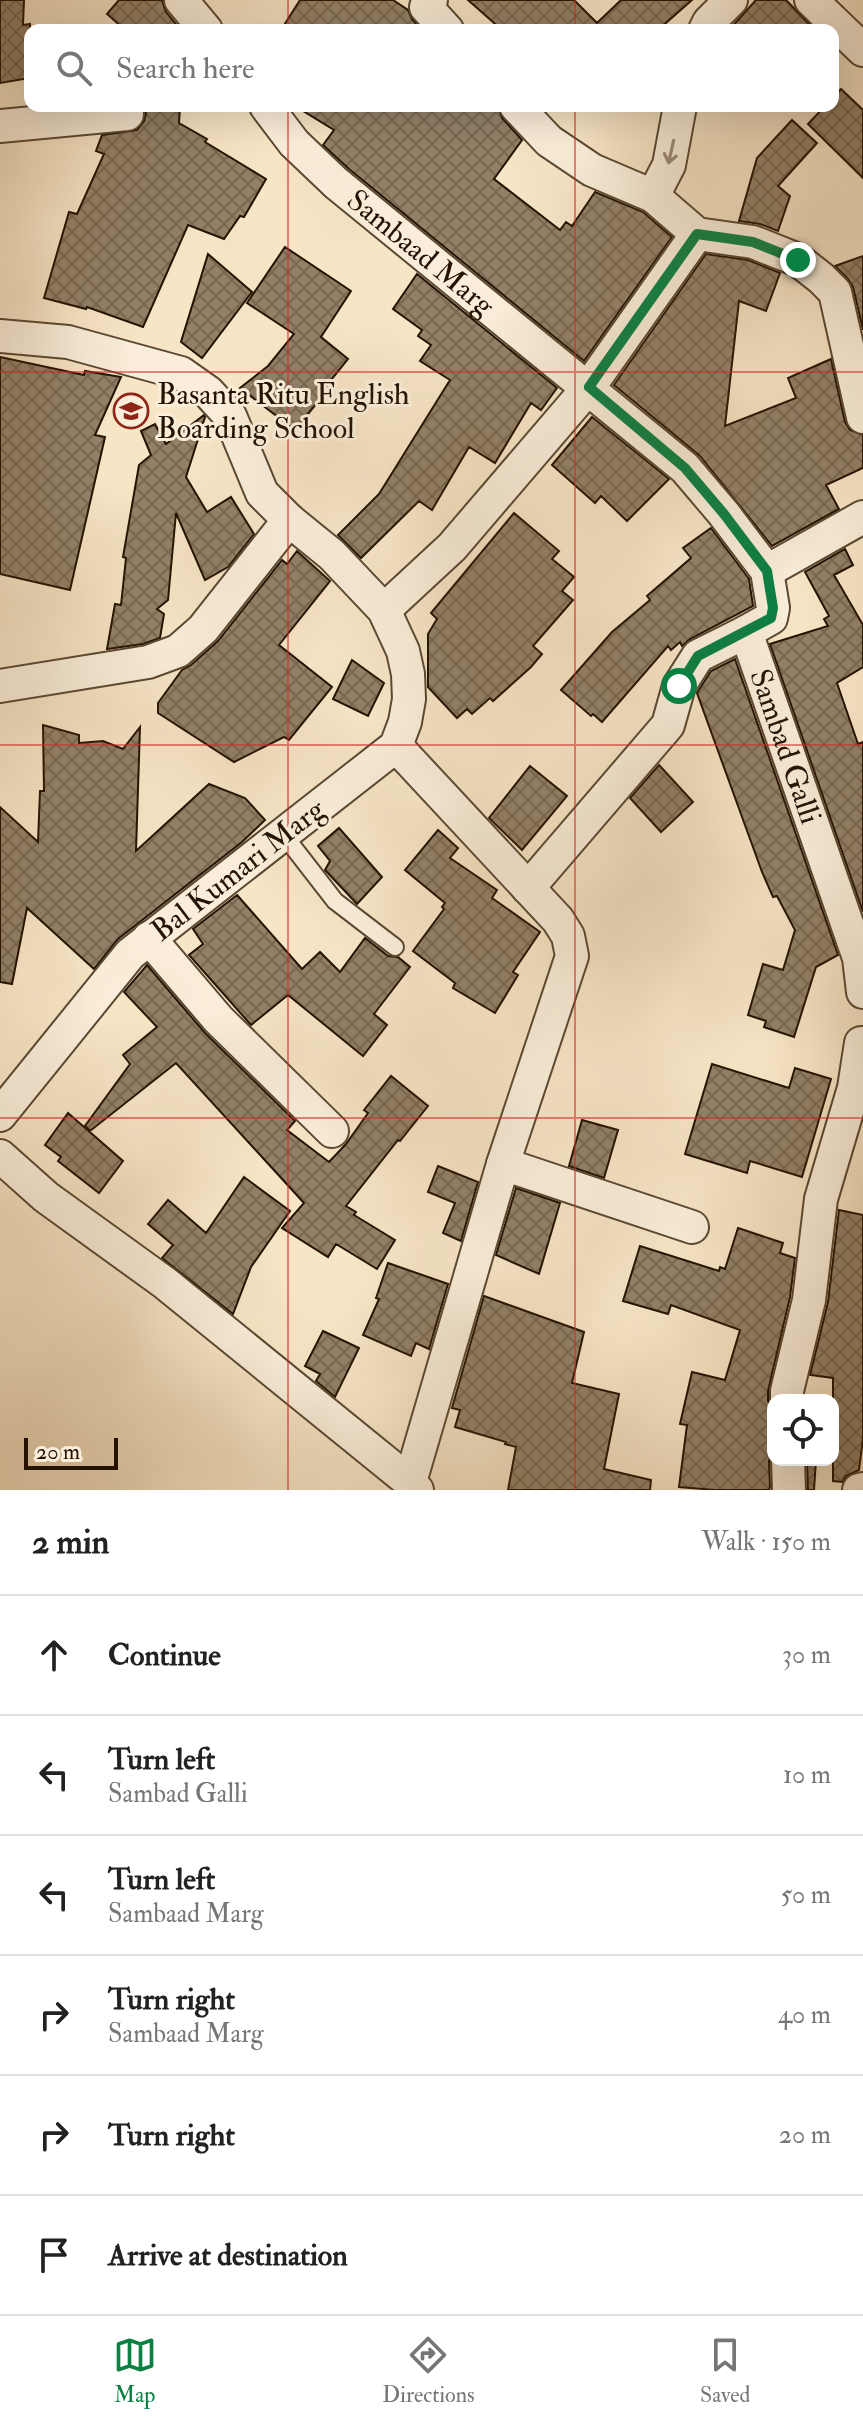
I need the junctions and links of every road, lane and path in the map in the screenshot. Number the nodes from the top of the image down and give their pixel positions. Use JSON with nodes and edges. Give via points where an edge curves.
{"nodes":[{"id":1,"x":181,"y":0,"type":"edge"},
{"id":2,"x":731,"y":0,"type":"edge"},
{"id":3,"x":811,"y":0,"type":"edge"},
{"id":4,"x":201,"y":24,"type":"edge"},
{"id":5,"x":708,"y":24,"type":"edge"},
{"id":6,"x":836,"y":24,"type":"edge"},
{"id":7,"x":839,"y":27,"type":"edge"},
{"id":8,"x":863,"y":50,"type":"edge"},
{"id":9,"x":271,"y":112,"type":"edge"},
{"id":10,"x":522,"y":112,"type":"edge"},
{"id":11,"x":679,"y":112,"type":"edge"},
{"id":12,"x":127,"y":114,"type":"dead end"},
{"id":13,"x":0,"y":126,"type":"edge"},
{"id":14,"x":653,"y":196,"type":"junction"},
{"id":15,"x":697,"y":234,"type":"junction"},
{"id":16,"x":0,"y":336,"type":"edge"},
{"id":17,"x":589,"y":387,"type":"junction"},
{"id":18,"x":863,"y":417,"type":"edge"},
{"id":19,"x":863,"y":517,"type":"edge"},
{"id":20,"x":289,"y":520,"type":"junction"},
{"id":21,"x":767,"y":571,"type":"junction"},
{"id":22,"x":384,"y":610,"type":"junction"},
{"id":23,"x":746,"y":632,"type":"junction"},
{"id":24,"x":0,"y":686,"type":"edge"},
{"id":25,"x":396,"y":746,"type":"junction"},
{"id":26,"x":283,"y":834,"type":"junction"},
{"id":27,"x":528,"y":888,"type":"junction"},
{"id":28,"x":149,"y":938,"type":"junction"},
{"id":29,"x":395,"y":947,"type":"dead end"},
{"id":30,"x":863,"y":992,"type":"edge"},
{"id":31,"x":862,"y":1034,"type":"edge"},
{"id":32,"x":0,"y":1115,"type":"edge"},
{"id":33,"x":332,"y":1131,"type":"dead end"},
{"id":34,"x":0,"y":1156,"type":"edge"},
{"id":35,"x":503,"y":1164,"type":"junction"},
{"id":36,"x":692,"y":1227,"type":"dead end"},
{"id":37,"x":787,"y":1394,"type":"edge"},
{"id":38,"x":788,"y":1466,"type":"edge"},
{"id":39,"x":414,"y":1486,"type":"edge"},
{"id":40,"x":789,"y":1490,"type":"edge"}],
"edges":[{"from":1,"to":4,"type":"street"},
{"from":2,"to":5,"type":"street"},
{"from":3,"to":6,"type":"street"},
{"from":7,"to":8,"type":"street"},
{"from":9,"to":17,"type":"street","name":"Sambaad Marg","via":[[336,183]]},
{"from":10,"to":14,"type":"street","via":[[549,141],[592,170]]},
{"from":11,"to":14,"type":"street","one_way":true,"via":[[669,165]]},
{"from":12,"to":13,"type":"street"},
{"from":14,"to":15,"type":"street"},
{"from":15,"to":17,"type":"street"},
{"from":15,"to":18,"type":"street","via":[[753,242],[798,260],[835,292]]},
{"from":16,"to":20,"type":"street","via":[[68,342],[181,373],[230,416],[262,493]]},
{"from":17,"to":21,"type":"street","name":"Sambaad Marg","via":[[685,468]]},
{"from":17,"to":22,"type":"street","via":[[452,547]]},
{"from":19,"to":21,"type":"street"},
{"from":20,"to":22,"type":"street","via":[[332,555]]},
{"from":20,"to":24,"type":"street","via":[[203,629],[178,651],[148,662]]},
{"from":21,"to":23,"type":"street","name":"Sambad Galli","via":[[771,618]]},
{"from":22,"to":25,"type":"street","via":[[408,674],[409,699]]},
{"from":23,"to":27,"type":"street","via":[[698,656],[679,686],[668,725]]},
{"from":23,"to":30,"type":"street","name":"Sambad Galli","via":[[859,958]]},
{"from":25,"to":26,"type":"street","name":"Bal Kumari Marg"},
{"from":25,"to":27,"type":"street"},
{"from":26,"to":28,"type":"street","name":"Bal Kumari Marg"},
{"from":26,"to":29,"type":"lane","via":[[335,901]]},
{"from":27,"to":35,"type":"street","via":[[558,920],[572,956]]},
{"from":28,"to":32,"type":"street","name":"Bal Kumari Marg","via":[[130,954]]},
{"from":28,"to":33,"type":"street","via":[[218,1019]]},
{"from":31,"to":37,"type":"street","via":[[854,1088],[821,1199],[809,1300]]},
{"from":34,"to":39,"type":"street"},
{"from":35,"to":36,"type":"street"},
{"from":35,"to":39,"type":"street"},
{"from":38,"to":40,"type":"street"}]}
